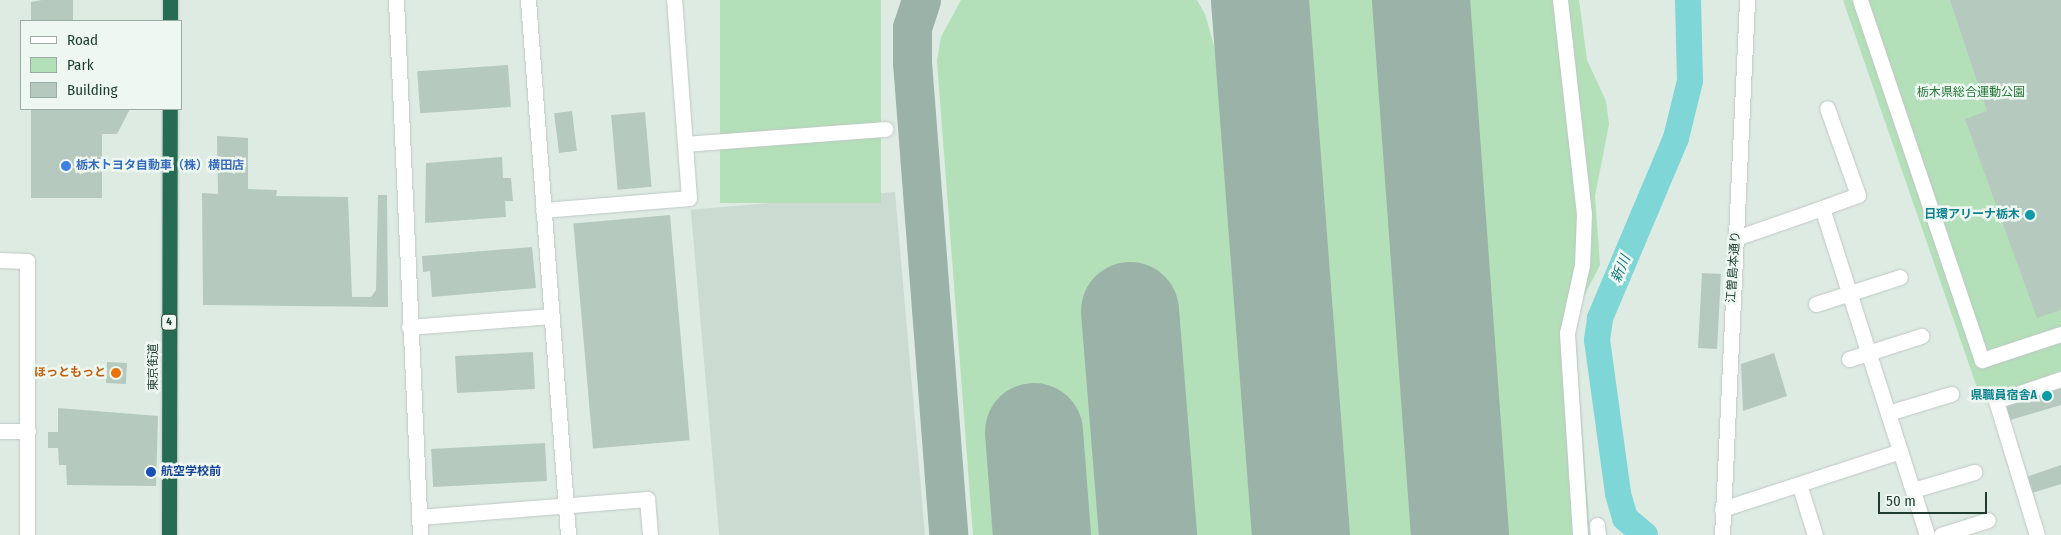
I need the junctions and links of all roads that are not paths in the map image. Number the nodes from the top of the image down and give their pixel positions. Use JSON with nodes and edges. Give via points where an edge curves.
{"nodes":[{"id":1,"x":170,"y":0,"type":"edge"},
{"id":2,"x":396,"y":0,"type":"edge"},
{"id":3,"x":528,"y":0,"type":"edge"},
{"id":4,"x":674,"y":0,"type":"edge"},
{"id":5,"x":1560,"y":0,"type":"edge"},
{"id":6,"x":1747,"y":0,"type":"edge"},
{"id":7,"x":1860,"y":0,"type":"edge"},
{"id":8,"x":170,"y":20,"type":"edge"},
{"id":9,"x":1827,"y":108,"type":"dead end"},
{"id":10,"x":170,"y":110,"type":"edge"},
{"id":11,"x":885,"y":129,"type":"dead end"},
{"id":12,"x":685,"y":144,"type":"junction"},
{"id":13,"x":1822,"y":208,"type":"junction"},
{"id":14,"x":543,"y":210,"type":"junction"},
{"id":15,"x":1736,"y":238,"type":"junction"},
{"id":16,"x":0,"y":260,"type":"edge"},
{"id":17,"x":1900,"y":277,"type":"dead end"},
{"id":18,"x":1848,"y":294,"type":"junction"},
{"id":19,"x":1816,"y":304,"type":"dead end"},
{"id":20,"x":551,"y":316,"type":"junction"},
{"id":21,"x":410,"y":327,"type":"junction"},
{"id":22,"x":2061,"y":334,"type":"edge"},
{"id":23,"x":1921,"y":336,"type":"dead end"},
{"id":24,"x":1868,"y":353,"type":"junction"},
{"id":25,"x":1849,"y":359,"type":"dead end"},
{"id":26,"x":2061,"y":379,"type":"edge"},
{"id":27,"x":1951,"y":394,"type":"dead end"},
{"id":28,"x":1888,"y":413,"type":"junction"},
{"id":29,"x":0,"y":431,"type":"edge"},
{"id":30,"x":28,"y":431,"type":"junction"},
{"id":31,"x":1900,"y":451,"type":"junction"},
{"id":32,"x":1974,"y":472,"type":"dead end"},
{"id":33,"x":1799,"y":484,"type":"junction"},
{"id":34,"x":1912,"y":490,"type":"junction"},
{"id":35,"x":564,"y":507,"type":"junction"},
{"id":36,"x":1722,"y":509,"type":"junction"},
{"id":37,"x":419,"y":517,"type":"junction"},
{"id":38,"x":1988,"y":520,"type":"dead end"},
{"id":39,"x":27,"y":535,"type":"edge"},
{"id":40,"x":169,"y":535,"type":"edge"},
{"id":41,"x":420,"y":535,"type":"edge"},
{"id":42,"x":568,"y":535,"type":"edge"},
{"id":43,"x":650,"y":535,"type":"edge"},
{"id":44,"x":1580,"y":535,"type":"edge"},
{"id":45,"x":1722,"y":535,"type":"edge"},
{"id":46,"x":1815,"y":535,"type":"edge"},
{"id":47,"x":1927,"y":535,"type":"edge"},
{"id":48,"x":1941,"y":535,"type":"edge"},
{"id":49,"x":2037,"y":535,"type":"edge"}],
"edges":[{"from":1,"to":8,"type":"highway"},
{"from":2,"to":21,"type":"street"},
{"from":3,"to":14,"type":"street"},
{"from":4,"to":12,"type":"street"},
{"from":5,"to":44,"type":"street","via":[[1584,214],[1582,265],[1567,333]]},
{"from":6,"to":15,"type":"street","name":"江曽島本通り"},
{"from":7,"to":22,"type":"street","via":[[1982,360]]},
{"from":9,"to":13,"type":"street","via":[[1858,195]]},
{"from":10,"to":40,"type":"highway","name":"東京街道","number":"4"},
{"from":11,"to":12,"type":"street"},
{"from":12,"to":14,"type":"street","via":[[690,198]]},
{"from":13,"to":15,"type":"street"},
{"from":13,"to":18,"type":"street"},
{"from":14,"to":20,"type":"street"},
{"from":15,"to":36,"type":"street","name":"江曽島本通り"},
{"from":16,"to":30,"type":"street","via":[[27,261]]},
{"from":17,"to":18,"type":"street"},
{"from":18,"to":19,"type":"street"},
{"from":18,"to":24,"type":"street"},
{"from":20,"to":21,"type":"street"},
{"from":20,"to":35,"type":"street"},
{"from":21,"to":37,"type":"street"},
{"from":23,"to":24,"type":"street"},
{"from":24,"to":25,"type":"street"},
{"from":24,"to":28,"type":"street"},
{"from":26,"to":49,"type":"street","via":[[1996,402]]},
{"from":27,"to":28,"type":"street"},
{"from":28,"to":31,"type":"street"},
{"from":29,"to":30,"type":"street"},
{"from":30,"to":39,"type":"street"},
{"from":31,"to":33,"type":"street"},
{"from":31,"to":34,"type":"street"},
{"from":32,"to":34,"type":"street"},
{"from":33,"to":36,"type":"street"},
{"from":33,"to":46,"type":"street"},
{"from":34,"to":47,"type":"street"},
{"from":35,"to":37,"type":"street"},
{"from":35,"to":42,"type":"street"},
{"from":35,"to":43,"type":"street","via":[[648,499]]},
{"from":36,"to":45,"type":"street","name":"江曽島本通り"},
{"from":37,"to":41,"type":"street"},
{"from":38,"to":48,"type":"street"}]}
